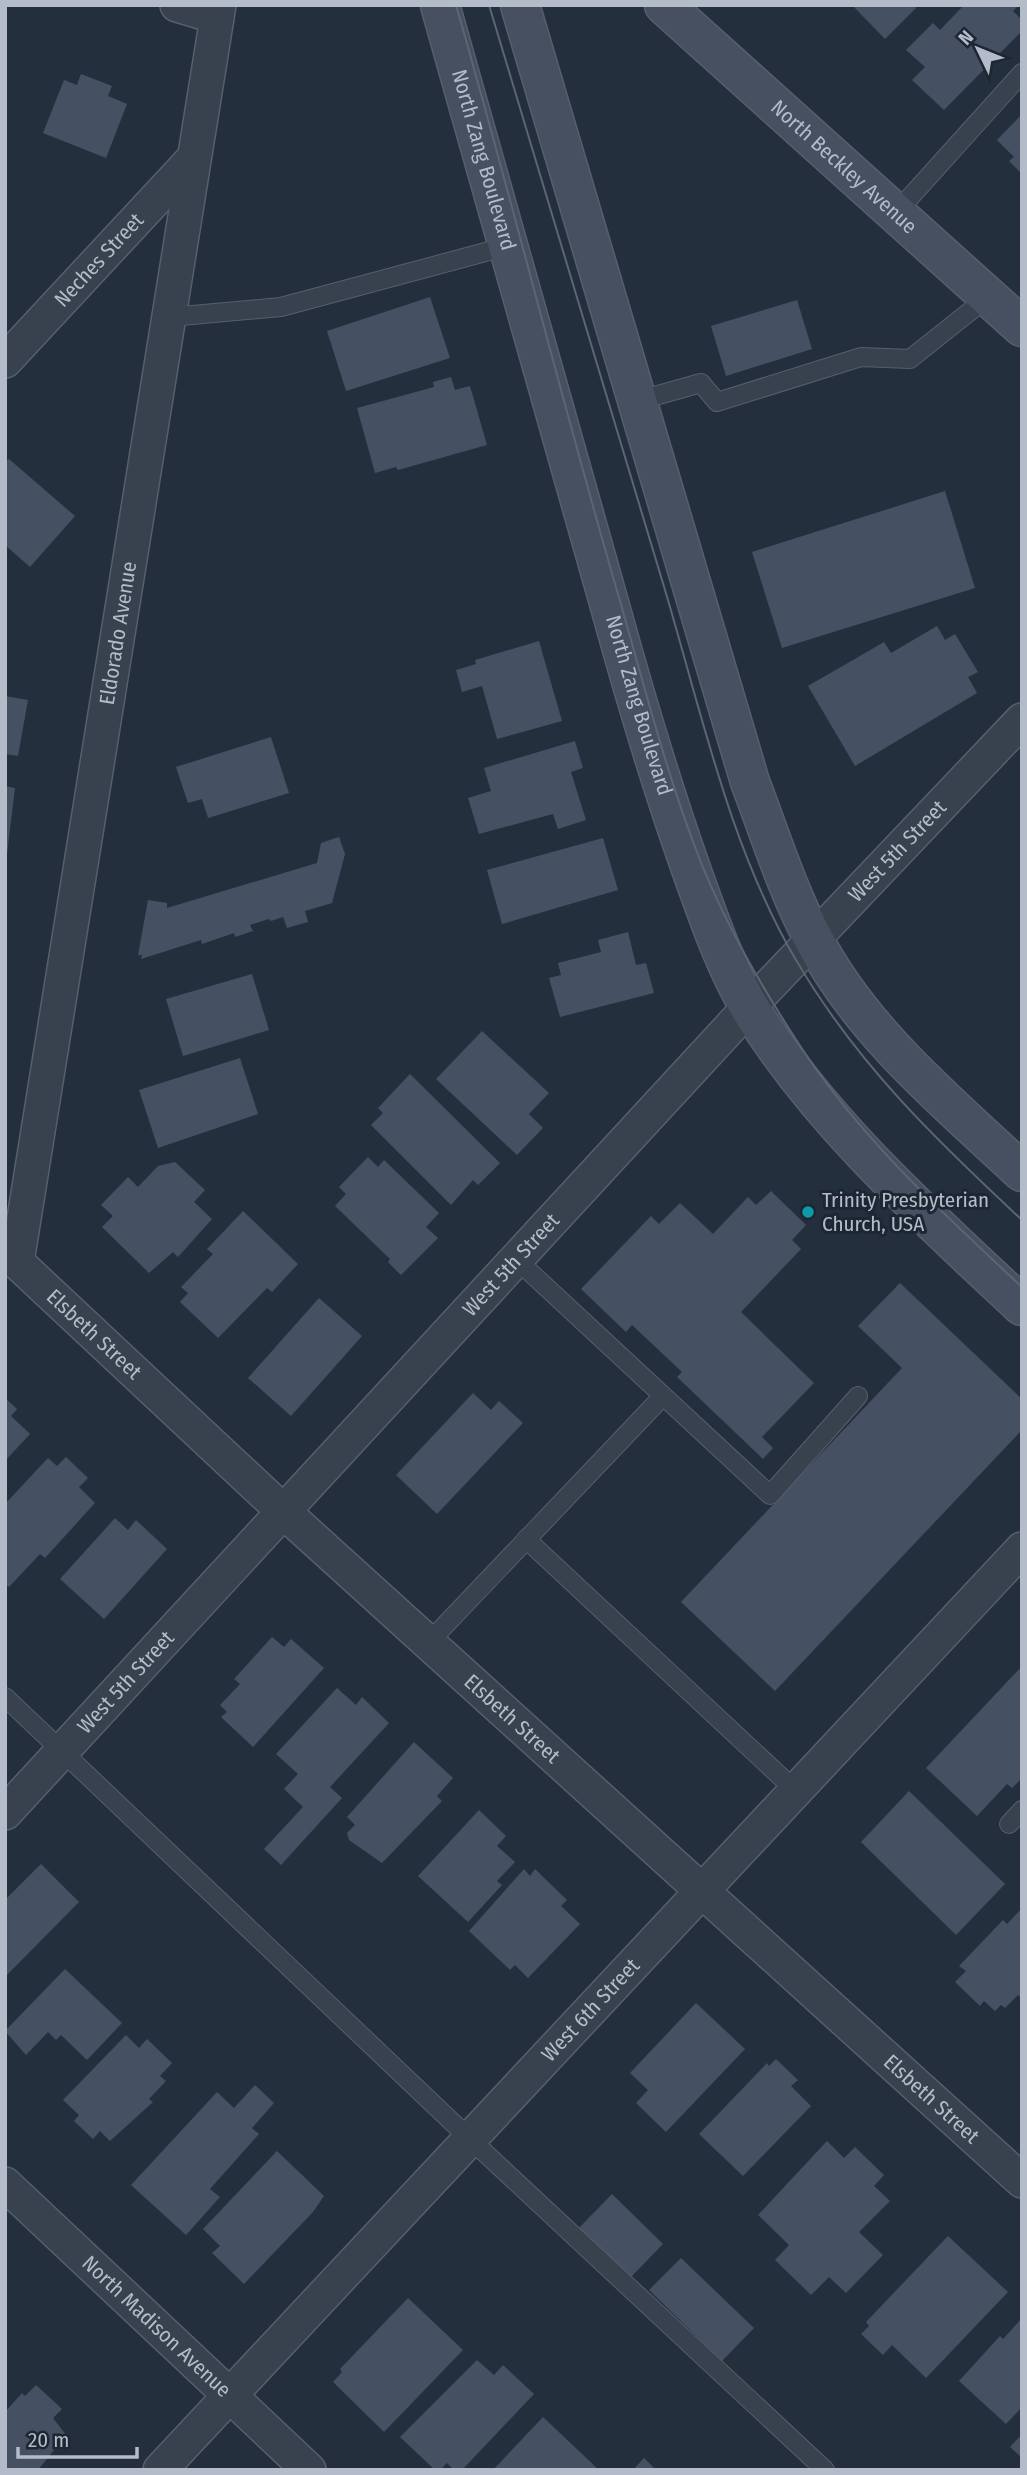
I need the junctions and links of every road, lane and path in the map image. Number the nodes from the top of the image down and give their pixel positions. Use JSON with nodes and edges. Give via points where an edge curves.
{"nodes":[{"id":1,"x":177,"y":5,"type":"edge"},
{"id":2,"x":440,"y":5,"type":"edge"},
{"id":3,"x":520,"y":5,"type":"edge"},
{"id":4,"x":664,"y":5,"type":"edge"},
{"id":5,"x":218,"y":11,"type":"edge"},
{"id":6,"x":1022,"y":74,"type":"edge"},
{"id":7,"x":193,"y":159,"type":"junction"},
{"id":8,"x":894,"y":215,"type":"junction"},
{"id":9,"x":508,"y":246,"type":"junction"},
{"id":10,"x":988,"y":297,"type":"junction"},
{"id":11,"x":170,"y":317,"type":"junction"},
{"id":12,"x":1022,"y":327,"type":"edge"},
{"id":13,"x":5,"y":361,"type":"edge"},
{"id":14,"x":637,"y":401,"type":"junction"},
{"id":15,"x":1022,"y":720,"type":"edge"},
{"id":16,"x":813,"y":940,"type":"junction"},
{"id":17,"x":749,"y":1007,"type":"junction"},
{"id":18,"x":1022,"y":1172,"type":"edge"},
{"id":19,"x":11,"y":1257,"type":"edge"},
{"id":20,"x":517,"y":1260,"type":"junction"},
{"id":21,"x":1022,"y":1306,"type":"edge"},
{"id":22,"x":663,"y":1396,"type":"junction"},
{"id":23,"x":858,"y":1396,"type":"dead end"},
{"id":24,"x":284,"y":1512,"type":"junction"},
{"id":25,"x":526,"y":1539,"type":"junction"},
{"id":26,"x":1022,"y":1549,"type":"edge"},
{"id":27,"x":429,"y":1642,"type":"junction"},
{"id":28,"x":5,"y":1697,"type":"edge"},
{"id":29,"x":63,"y":1751,"type":"junction"},
{"id":30,"x":796,"y":1791,"type":"junction"},
{"id":31,"x":1022,"y":1810,"type":"edge"},
{"id":32,"x":5,"y":1813,"type":"edge"},
{"id":33,"x":1009,"y":1824,"type":"dead end"},
{"id":34,"x":702,"y":1891,"type":"junction"},
{"id":35,"x":470,"y":2139,"type":"junction"},
{"id":36,"x":1022,"y":2181,"type":"edge"},
{"id":37,"x":5,"y":2184,"type":"edge"},
{"id":38,"x":229,"y":2394,"type":"junction"},
{"id":39,"x":160,"y":2470,"type":"edge"},
{"id":40,"x":309,"y":2470,"type":"edge"},
{"id":41,"x":825,"y":2470,"type":"edge"}],
"edges":[{"from":1,"to":5,"type":"street"},
{"from":2,"to":9,"type":"main road","name":"North Zang Boulevard"},
{"from":3,"to":14,"type":"main road"},
{"from":4,"to":8,"type":"main road","name":"North Beckley Avenue"},
{"from":5,"to":7,"type":"street","name":"Eldorado Avenue"},
{"from":6,"to":8,"type":"lane"},
{"from":7,"to":11,"type":"street","name":"Eldorado Avenue"},
{"from":7,"to":13,"type":"street","name":"Neches Street"},
{"from":8,"to":10,"type":"main road","name":"North Beckley Avenue"},
{"from":9,"to":11,"type":"lane","via":[[281,307]]},
{"from":9,"to":17,"type":"main road","name":"North Zang Boulevard","via":[[679,835],[711,926]]},
{"from":10,"to":12,"type":"main road","name":"North Beckley Avenue"},
{"from":10,"to":14,"type":"lane","via":[[910,359],[861,357],[717,402],[701,383]]},
{"from":11,"to":19,"type":"street","name":"Eldorado Avenue"},
{"from":14,"to":16,"type":"main road","via":[[750,782]]},
{"from":15,"to":16,"type":"street","name":"West 5th Street"},
{"from":16,"to":17,"type":"street","name":"West 5th Street"},
{"from":16,"to":18,"type":"main road","via":[[874,1027]]},
{"from":17,"to":20,"type":"street","name":"West 5th Street"},
{"from":17,"to":21,"type":"main road","name":"North Zang Boulevard","via":[[782,1057],[868,1159]]},
{"from":19,"to":24,"type":"street","name":"Elsbeth Street"},
{"from":20,"to":22,"type":"lane"},
{"from":20,"to":24,"type":"street","name":"West 5th Street"},
{"from":22,"to":23,"type":"lane","via":[[770,1495]]},
{"from":22,"to":25,"type":"lane"},
{"from":24,"to":27,"type":"street","name":"Elsbeth Street"},
{"from":24,"to":29,"type":"street","name":"West 5th Street"},
{"from":25,"to":27,"type":"lane"},
{"from":25,"to":30,"type":"lane"},
{"from":26,"to":30,"type":"street","name":"West 6th Street"},
{"from":27,"to":34,"type":"street","name":"Elsbeth Street"},
{"from":28,"to":29,"type":"lane"},
{"from":29,"to":32,"type":"street","name":"West 5th Street"},
{"from":29,"to":35,"type":"lane"},
{"from":30,"to":34,"type":"street","name":"West 6th Street"},
{"from":31,"to":33,"type":"lane"},
{"from":34,"to":35,"type":"street","name":"West 6th Street"},
{"from":34,"to":36,"type":"street","name":"Elsbeth Street"},
{"from":35,"to":38,"type":"street","name":"West 6th Street"},
{"from":35,"to":41,"type":"lane"},
{"from":37,"to":38,"type":"street","name":"North Madison Avenue"},
{"from":38,"to":39,"type":"street","name":"West 6th Street"},
{"from":38,"to":40,"type":"street","name":"North Madison Avenue"}]}
